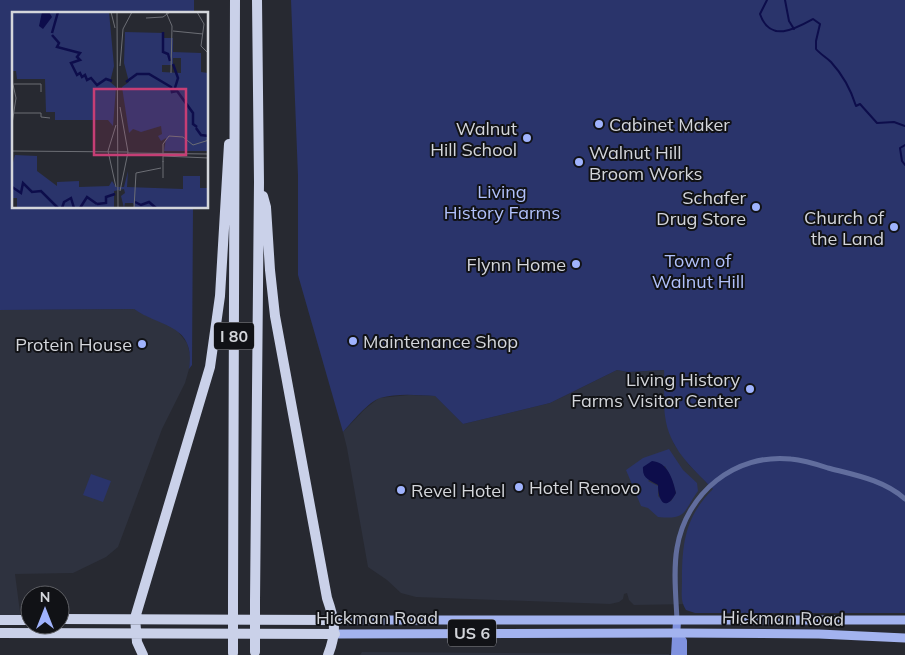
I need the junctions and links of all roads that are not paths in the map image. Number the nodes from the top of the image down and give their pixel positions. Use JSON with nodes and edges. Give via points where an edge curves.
{"nodes":[{"id":1,"x":235,"y":0,"type":"edge"},
{"id":2,"x":257,"y":0,"type":"edge"},
{"id":3,"x":235,"y":71,"type":"junction"},
{"id":4,"x":259,"y":182,"type":"junction"},
{"id":5,"x":905,"y":499,"type":"edge"},
{"id":6,"x":135,"y":618,"type":"junction"},
{"id":7,"x":70,"y":619,"type":"edge"},
{"id":8,"x":0,"y":620,"type":"edge"},
{"id":9,"x":20,"y":620,"type":"edge"},
{"id":10,"x":335,"y":620,"type":"junction"},
{"id":11,"x":905,"y":620,"type":"edge"},
{"id":12,"x":677,"y":621,"type":"junction"},
{"id":13,"x":0,"y":633,"type":"edge"},
{"id":14,"x":136,"y":633,"type":"junction"},
{"id":15,"x":677,"y":633,"type":"junction"},
{"id":16,"x":335,"y":634,"type":"junction"},
{"id":17,"x":905,"y":638,"type":"edge"},
{"id":18,"x":255,"y":653,"type":"edge"},
{"id":19,"x":233,"y":654,"type":"edge"},
{"id":20,"x":143,"y":655,"type":"edge"},
{"id":21,"x":328,"y":655,"type":"edge"},
{"id":22,"x":675,"y":655,"type":"edge"},
{"id":23,"x":683,"y":655,"type":"edge"}],
"edges":[{"from":1,"to":3,"type":"highway","number":"I 80"},
{"from":2,"to":4,"type":"highway","number":"I 80"},
{"from":3,"to":6,"type":"highway","via":[[220,296],[210,367]]},
{"from":3,"to":19,"type":"highway","number":"I 80","bridge":true},
{"from":4,"to":10,"type":"highway","via":[[266,207],[276,316],[328,598]]},
{"from":4,"to":18,"type":"highway","number":"I 80","bridge":true},
{"from":5,"to":12,"type":"street","via":[[868,479],[792,459],[763,460],[731,470],[706,489],[692,507],[684,526],[676,556]]},
{"from":6,"to":7,"type":"highway","name":"Hickman Road","number":"US 6"},
{"from":6,"to":10,"type":"highway","name":"Hickman Road","number":"US 6"},
{"from":6,"to":14,"type":"highway"},
{"from":8,"to":9,"type":"highway"},
{"from":10,"to":12,"type":"main road","name":"Hickman Road","number":"US 6"},
{"from":10,"to":16,"type":"highway"},
{"from":11,"to":12,"type":"main road","name":"Hickman Road","number":"US 6"},
{"from":12,"to":15,"type":"street"},
{"from":13,"to":14,"type":"highway","name":"Hickman Road","number":"US 6"},
{"from":14,"to":16,"type":"highway","name":"Hickman Road","number":"US 6"},
{"from":14,"to":20,"type":"highway"},
{"from":15,"to":16,"type":"main road","name":"Hickman Road","number":"US 6"},
{"from":15,"to":17,"type":"main road","name":"Hickman Road","number":"US 6"},
{"from":15,"to":22,"type":"street"},
{"from":15,"to":23,"type":"street","via":[[683,641]]},
{"from":16,"to":21,"type":"highway"}]}
